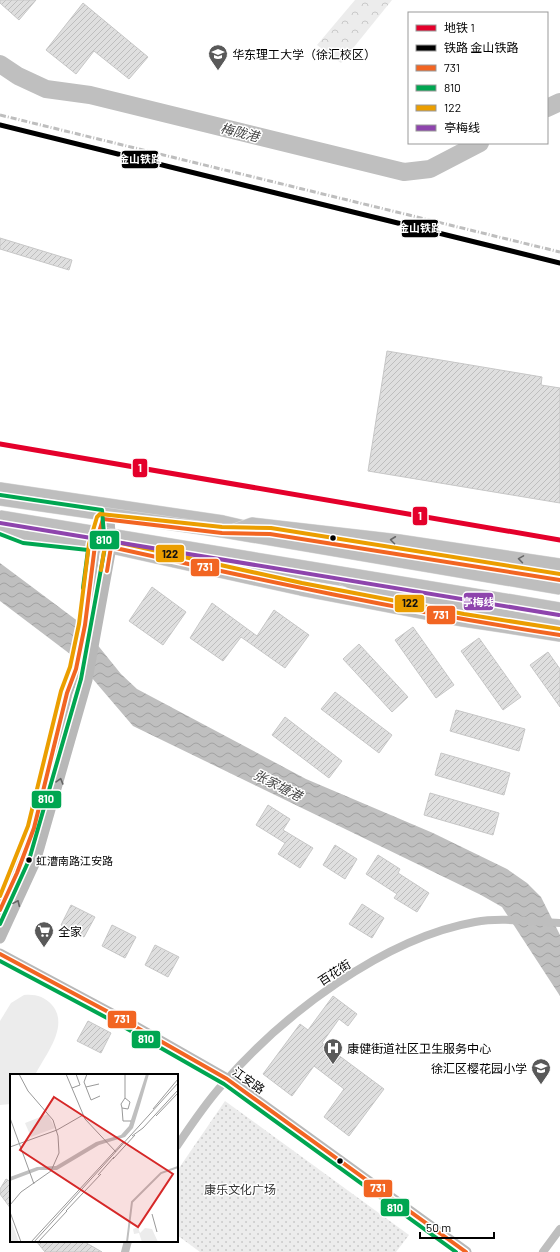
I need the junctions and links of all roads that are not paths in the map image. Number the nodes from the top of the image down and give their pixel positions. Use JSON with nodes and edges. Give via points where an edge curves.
{"nodes":[{"id":1,"x":0,"y":488,"type":"edge"},
{"id":2,"x":0,"y":499,"type":"edge"},
{"id":3,"x":108,"y":505,"type":"junction"},
{"id":4,"x":0,"y":517,"type":"edge"},
{"id":5,"x":106,"y":520,"type":"junction"},
{"id":6,"x":0,"y":523,"type":"edge"},
{"id":7,"x":0,"y":528,"type":"edge"},
{"id":8,"x":229,"y":532,"type":"junction"},
{"id":9,"x":270,"y":534,"type":"junction"},
{"id":10,"x":96,"y":541,"type":"junction"},
{"id":11,"x":111,"y":544,"type":"junction"},
{"id":12,"x":190,"y":564,"type":"junction"},
{"id":13,"x":560,"y":565,"type":"edge"},
{"id":14,"x":261,"y":567,"type":"junction"},
{"id":15,"x":322,"y":570,"type":"junction"},
{"id":16,"x":299,"y":573,"type":"junction"},
{"id":17,"x":560,"y":580,"type":"edge"},
{"id":18,"x":560,"y":588,"type":"edge"},
{"id":19,"x":347,"y":598,"type":"junction"},
{"id":20,"x":560,"y":609,"type":"edge"},
{"id":21,"x":560,"y":613,"type":"edge"},
{"id":22,"x":560,"y":627,"type":"edge"},
{"id":23,"x":560,"y":635,"type":"edge"},
{"id":24,"x":0,"y":910,"type":"edge"},
{"id":25,"x":560,"y":923,"type":"edge"},
{"id":26,"x":0,"y":938,"type":"edge"},
{"id":27,"x":0,"y":954,"type":"edge"},
{"id":28,"x":227,"y":1079,"type":"junction"},
{"id":29,"x":178,"y":1145,"type":"edge"},
{"id":30,"x":560,"y":1229,"type":"edge"},
{"id":31,"x":128,"y":1242,"type":"edge"},
{"id":32,"x":126,"y":1252,"type":"edge"},
{"id":33,"x":466,"y":1252,"type":"edge"},
{"id":34,"x":543,"y":1252,"type":"edge"}],
"edges":[{"from":1,"to":3,"type":"main road"},
{"from":2,"to":5,"type":"main road"},
{"from":2,"to":8,"type":"main road","bridge":true},
{"from":3,"to":5,"type":"main road"},
{"from":3,"to":9,"type":"main road","via":[[222,522]]},
{"from":4,"to":15,"type":"main road","bridge":true},
{"from":5,"to":9,"type":"main road","via":[[222,533]]},
{"from":5,"to":10,"type":"main road"},
{"from":5,"to":11,"type":"main road"},
{"from":6,"to":10,"type":"main road"},
{"from":7,"to":10,"type":"main road","via":[[24,537]]},
{"from":13,"to":8,"type":"main road","one_way":true,"bridge":true,"via":[[399,541],[252,524]]},
{"from":8,"to":18,"type":"main road","bridge":true},
{"from":9,"to":17,"type":"main road"},
{"from":10,"to":11,"type":"main road"},
{"from":10,"to":24,"type":"main road","via":[[85,625],[76,669],[67,693],[34,828]]},
{"from":11,"to":12,"type":"main road"},
{"from":11,"to":14,"type":"main road"},
{"from":26,"to":11,"type":"main road","one_way":true,"via":[[35,862],[86,680]]},
{"from":12,"to":14,"type":"main road"},
{"from":12,"to":19,"type":"main road"},
{"from":14,"to":16,"type":"main road"},
{"from":15,"to":20,"type":"main road","bridge":true},
{"from":15,"to":22,"type":"main road","bridge":true,"via":[[369,590]]},
{"from":16,"to":19,"type":"main road"},
{"from":16,"to":21,"type":"main road"},
{"from":19,"to":23,"type":"main road"},
{"from":25,"to":28,"type":"street","name":"百花街","via":[[478,922],[437,932],[412,942],[358,970],[298,1012]]},
{"from":27,"to":28,"type":"main road","name":"江安路"},
{"from":28,"to":29,"type":"street","name":"百花街"},
{"from":28,"to":33,"type":"main road","name":"江安路"},
{"from":30,"to":34,"type":"street"},
{"from":31,"to":32,"type":"street"}]}
